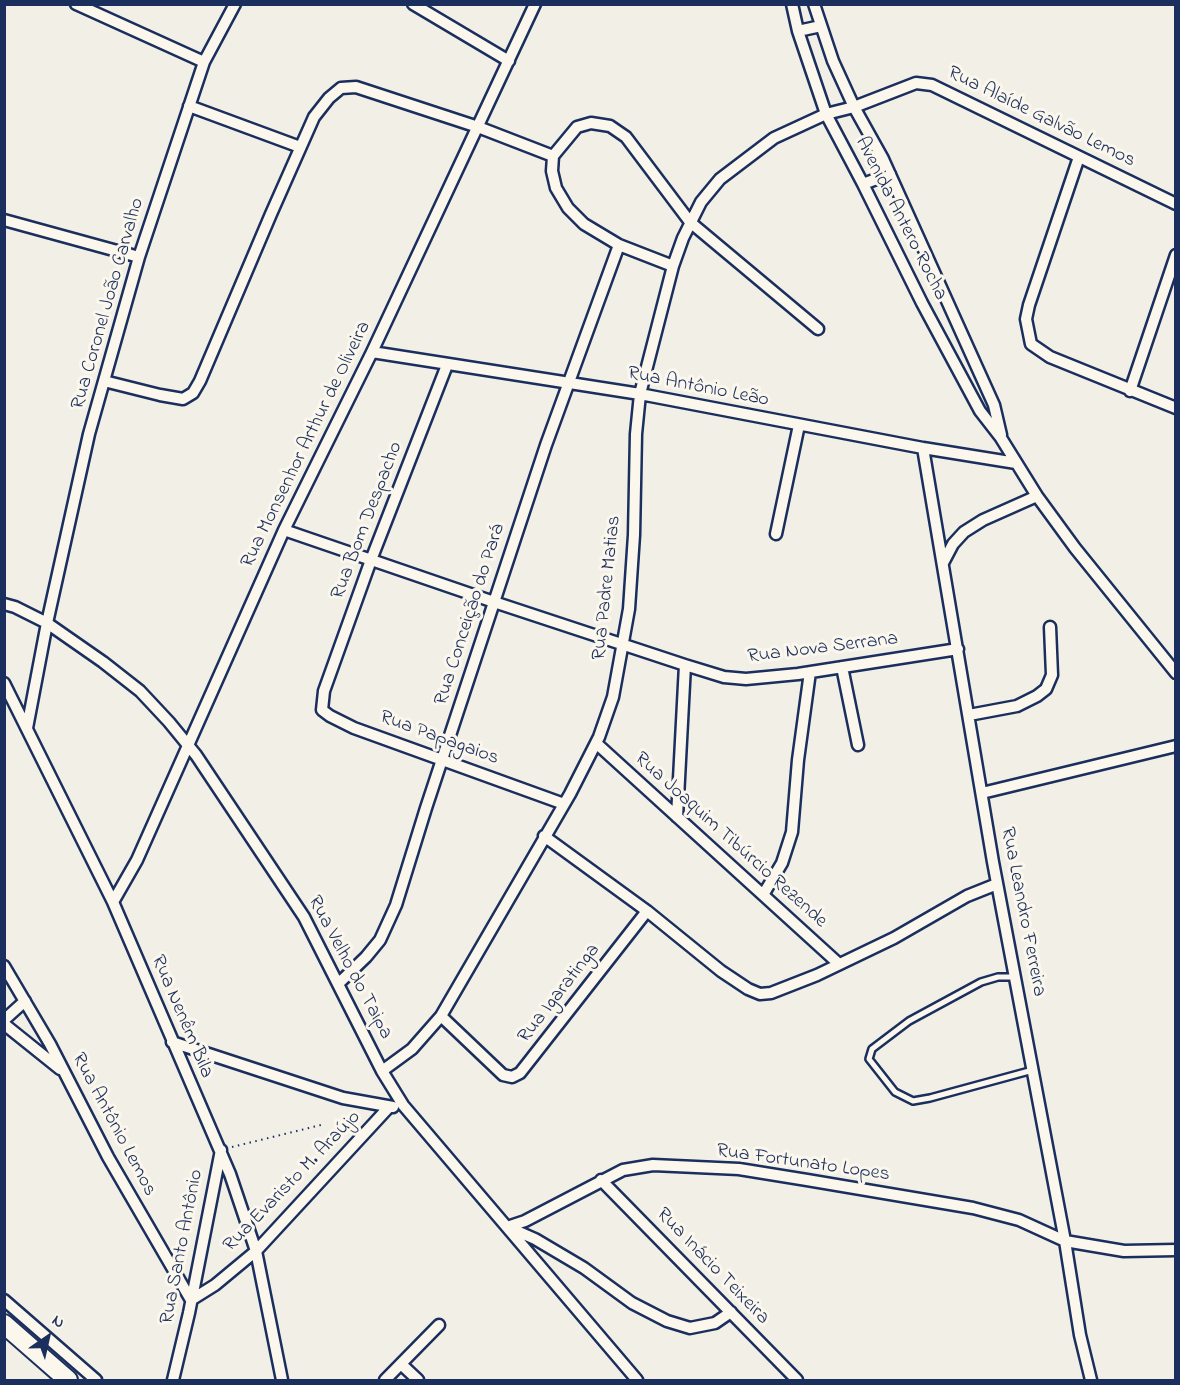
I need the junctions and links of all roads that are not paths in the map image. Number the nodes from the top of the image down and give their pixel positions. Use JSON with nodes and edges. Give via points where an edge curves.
{"nodes":[{"id":1,"x":76,"y":4,"type":"edge"},
{"id":2,"x":235,"y":4,"type":"edge"},
{"id":3,"x":413,"y":4,"type":"edge"},
{"id":4,"x":535,"y":4,"type":"edge"},
{"id":5,"x":792,"y":4,"type":"edge"},
{"id":6,"x":814,"y":4,"type":"edge"},
{"id":7,"x":821,"y":27,"type":"junction"},
{"id":8,"x":798,"y":31,"type":"junction"},
{"id":9,"x":509,"y":61,"type":"junction"},
{"id":10,"x":204,"y":62,"type":"junction"},
{"id":11,"x":189,"y":106,"type":"junction"},
{"id":12,"x":854,"y":106,"type":"junction"},
{"id":13,"x":826,"y":114,"type":"junction"},
{"id":14,"x":478,"y":127,"type":"junction"},
{"id":15,"x":300,"y":147,"type":"junction"},
{"id":16,"x":553,"y":156,"type":"junction"},
{"id":17,"x":1079,"y":157,"type":"junction"},
{"id":18,"x":890,"y":174,"type":"junction"},
{"id":19,"x":863,"y":184,"type":"junction"},
{"id":20,"x":1176,"y":204,"type":"edge"},
{"id":21,"x":4,"y":220,"type":"edge"},
{"id":22,"x":690,"y":222,"type":"junction"},
{"id":23,"x":619,"y":245,"type":"junction"},
{"id":24,"x":1176,"y":255,"type":"edge"},
{"id":25,"x":139,"y":257,"type":"junction"},
{"id":26,"x":673,"y":266,"type":"junction"},
{"id":27,"x":818,"y":329,"type":"dead end"},
{"id":28,"x":372,"y":352,"type":"junction"},
{"id":29,"x":447,"y":365,"type":"junction"},
{"id":30,"x":104,"y":381,"type":"junction"},
{"id":31,"x":568,"y":384,"type":"junction"},
{"id":32,"x":1130,"y":391,"type":"junction"},
{"id":33,"x":640,"y":394,"type":"junction"},
{"id":34,"x":1176,"y":408,"type":"edge"},
{"id":35,"x":799,"y":425,"type":"junction"},
{"id":36,"x":1001,"y":438,"type":"junction"},
{"id":37,"x":923,"y":448,"type":"junction"},
{"id":38,"x":1016,"y":463,"type":"junction"},
{"id":39,"x":1037,"y":496,"type":"junction"},
{"id":40,"x":284,"y":530,"type":"junction"},
{"id":41,"x":776,"y":534,"type":"dead end"},
{"id":42,"x":371,"y":560,"type":"junction"},
{"id":43,"x":943,"y":563,"type":"junction"},
{"id":44,"x":494,"y":602,"type":"junction"},
{"id":45,"x":4,"y":604,"type":"edge"},
{"id":46,"x":47,"y":623,"type":"junction"},
{"id":47,"x":1050,"y":627,"type":"dead end"},
{"id":48,"x":624,"y":645,"type":"junction"},
{"id":49,"x":958,"y":649,"type":"junction"},
{"id":50,"x":685,"y":665,"type":"junction"},
{"id":51,"x":842,"y":667,"type":"junction"},
{"id":52,"x":810,"y":672,"type":"junction"},
{"id":53,"x":1176,"y":673,"type":"edge"},
{"id":54,"x":4,"y":683,"type":"edge"},
{"id":55,"x":324,"y":691,"type":"joint"},
{"id":56,"x":969,"y":715,"type":"junction"},
{"id":57,"x":27,"y":728,"type":"junction"},
{"id":58,"x":596,"y":743,"type":"junction"},
{"id":59,"x":188,"y":745,"type":"junction"},
{"id":60,"x":858,"y":745,"type":"dead end"},
{"id":61,"x":1176,"y":746,"type":"edge"},
{"id":62,"x":442,"y":759,"type":"junction"},
{"id":63,"x":982,"y":793,"type":"junction"},
{"id":64,"x":564,"y":804,"type":"junction"},
{"id":65,"x":677,"y":817,"type":"junction"},
{"id":66,"x":544,"y":836,"type":"junction"},
{"id":67,"x":998,"y":884,"type":"junction"},
{"id":68,"x":763,"y":896,"type":"junction"},
{"id":69,"x":112,"y":902,"type":"junction"},
{"id":70,"x":647,"y":912,"type":"junction"},
{"id":71,"x":839,"y":964,"type":"junction"},
{"id":72,"x":4,"y":966,"type":"edge"},
{"id":73,"x":1016,"y":976,"type":"junction"},
{"id":74,"x":338,"y":984,"type":"junction"},
{"id":75,"x":25,"y":1000,"type":"junction"},
{"id":76,"x":441,"y":1016,"type":"junction"},
{"id":77,"x":4,"y":1022,"type":"edge"},
{"id":78,"x":172,"y":1042,"type":"junction"},
{"id":79,"x":1033,"y":1070,"type":"junction"},
{"id":80,"x":382,"y":1071,"type":"junction"},
{"id":81,"x":65,"y":1072,"type":"junction"},
{"id":82,"x":403,"y":1105,"type":"junction"},
{"id":83,"x":389,"y":1107,"type":"junction"},
{"id":84,"x":221,"y":1150,"type":"junction"},
{"id":85,"x":602,"y":1180,"type":"junction"},
{"id":86,"x":507,"y":1227,"type":"junction"},
{"id":87,"x":1065,"y":1241,"type":"junction"},
{"id":88,"x":1176,"y":1250,"type":"edge"},
{"id":89,"x":256,"y":1251,"type":"junction"},
{"id":90,"x":4,"y":1300,"type":"edge"},
{"id":91,"x":191,"y":1300,"type":"junction"},
{"id":92,"x":731,"y":1312,"type":"junction"},
{"id":93,"x":4,"y":1324,"type":"edge"},
{"id":94,"x":439,"y":1325,"type":"dead end"},
{"id":95,"x":400,"y":1364,"type":"junction"},
{"id":96,"x":281,"y":1376,"type":"edge"},
{"id":97,"x":173,"y":1377,"type":"edge"},
{"id":98,"x":68,"y":1380,"type":"edge"},
{"id":99,"x":96,"y":1380,"type":"edge"},
{"id":100,"x":164,"y":1380,"type":"edge"},
{"id":101,"x":288,"y":1380,"type":"edge"},
{"id":102,"x":385,"y":1380,"type":"edge"},
{"id":103,"x":418,"y":1380,"type":"edge"},
{"id":104,"x":637,"y":1380,"type":"edge"},
{"id":105,"x":797,"y":1380,"type":"edge"},
{"id":106,"x":1091,"y":1380,"type":"edge"}],
"edges":[{"from":1,"to":10,"type":"street"},
{"from":2,"to":10,"type":"street","name":"Rua Coronel João Carvalho"},
{"from":3,"to":9,"type":"street"},
{"from":4,"to":9,"type":"street","name":"Rua Monsenhor Arthur de Oliveira"},
{"from":5,"to":8,"type":"street","name":"Avenida Antero Rocha"},
{"from":6,"to":7,"type":"street","name":"Avenida Antero Rocha"},
{"from":7,"to":8,"type":"street"},
{"from":7,"to":12,"type":"street","name":"Avenida Antero Rocha"},
{"from":8,"to":13,"type":"street","name":"Avenida Antero Rocha"},
{"from":9,"to":14,"type":"street","name":"Rua Monsenhor Arthur de Oliveira"},
{"from":10,"to":11,"type":"street","name":"Rua Coronel João Carvalho"},
{"from":11,"to":15,"type":"street"},
{"from":11,"to":25,"type":"street","name":"Rua Coronel João Carvalho"},
{"from":12,"to":13,"type":"street","name":"Rua Alaíde Galvão Lemos"},
{"from":12,"to":17,"type":"street","name":"Rua Alaíde Galvão Lemos","via":[[916,83],[932,85]]},
{"from":12,"to":18,"type":"street","name":"Avenida Antero Rocha"},
{"from":13,"to":19,"type":"street","name":"Avenida Antero Rocha"},
{"from":13,"to":22,"type":"street","name":"Rua Padre Matias","via":[[774,138],[720,179]]},
{"from":14,"to":15,"type":"street","via":[[356,87],[341,88],[314,117]]},
{"from":14,"to":16,"type":"street"},
{"from":14,"to":28,"type":"street","name":"Rua Monsenhor Arthur de Oliveira"},
{"from":15,"to":30,"type":"street","via":[[192,393],[183,399]]},
{"from":16,"to":22,"type":"street","via":[[577,127],[591,123],[610,126],[626,137]]},
{"from":16,"to":23,"type":"street","via":[[556,188],[568,207],[584,224]]},
{"from":17,"to":20,"type":"street","name":"Rua Alaíde Galvão Lemos"},
{"from":17,"to":32,"type":"street","via":[[1029,305],[1026,319],[1031,344],[1050,357]]},
{"from":18,"to":19,"type":"street"},
{"from":18,"to":36,"type":"street","name":"Avenida Antero Rocha","via":[[994,405]]},
{"from":19,"to":36,"type":"street","name":"Avenida Antero Rocha","via":[[974,402]]},
{"from":21,"to":25,"type":"street"},
{"from":22,"to":26,"type":"street","name":"Rua Padre Matias"},
{"from":22,"to":27,"type":"street"},
{"from":23,"to":26,"type":"street"},
{"from":23,"to":31,"type":"street","name":"Rua Conceição do Pará"},
{"from":24,"to":32,"type":"street"},
{"from":25,"to":30,"type":"street","name":"Rua Coronel João Carvalho"},
{"from":26,"to":33,"type":"street","name":"Rua Padre Matias"},
{"from":28,"to":29,"type":"street","name":"Rua Antônio Leão"},
{"from":28,"to":40,"type":"street","name":"Rua Monsenhor Arthur de Oliveira"},
{"from":29,"to":31,"type":"street","name":"Rua Antônio Leão"},
{"from":29,"to":42,"type":"street","name":"Rua Bom Despacho"},
{"from":30,"to":46,"type":"street","name":"Rua Coronel João Carvalho"},
{"from":31,"to":33,"type":"street","name":"Rua Antônio Leão"},
{"from":31,"to":44,"type":"street","name":"Rua Conceição do Pará"},
{"from":32,"to":34,"type":"street"},
{"from":33,"to":35,"type":"street","name":"Rua Antônio Leão"},
{"from":33,"to":48,"type":"street","name":"Rua Padre Matias"},
{"from":35,"to":37,"type":"street","name":"Rua Antônio Leão"},
{"from":35,"to":41,"type":"street"},
{"from":36,"to":38,"type":"street","name":"Avenida Antero Rocha"},
{"from":37,"to":38,"type":"street","name":"Rua Antônio Leão"},
{"from":37,"to":43,"type":"street","name":"Rua Leandro Ferreira"},
{"from":38,"to":39,"type":"street","name":"Avenida Antero Rocha"},
{"from":39,"to":43,"type":"street","via":[[964,532]]},
{"from":39,"to":53,"type":"street","name":"Avenida Antero Rocha"},
{"from":40,"to":42,"type":"street","name":"Rua Nova Serrana"},
{"from":40,"to":59,"type":"street","name":"Rua Monsenhor Arthur de Oliveira"},
{"from":42,"to":44,"type":"street","name":"Rua Nova Serrana"},
{"from":42,"to":55,"type":"street","name":"Rua Bom Despacho"},
{"from":43,"to":49,"type":"street","name":"Rua Leandro Ferreira"},
{"from":44,"to":48,"type":"street","name":"Rua Nova Serrana"},
{"from":44,"to":62,"type":"street","name":"Rua Conceição do Pará"},
{"from":45,"to":46,"type":"street","name":"Rua Velho do Taipa"},
{"from":46,"to":57,"type":"street","name":"Rua Coronel João Carvalho"},
{"from":46,"to":59,"type":"street","name":"Rua Velho do Taipa","via":[[140,691]]},
{"from":47,"to":56,"type":"street","via":[[1052,675],[1046,689],[1017,706]]},
{"from":48,"to":50,"type":"street","name":"Rua Nova Serrana"},
{"from":48,"to":58,"type":"street","name":"Rua Padre Matias","via":[[613,697]]},
{"from":49,"to":51,"type":"street","name":"Rua Nova Serrana"},
{"from":49,"to":56,"type":"street","name":"Rua Leandro Ferreira"},
{"from":50,"to":52,"type":"street","name":"Rua Nova Serrana","via":[[746,679]]},
{"from":50,"to":65,"type":"street"},
{"from":51,"to":52,"type":"street","name":"Rua Nova Serrana"},
{"from":51,"to":60,"type":"street"},
{"from":52,"to":68,"type":"street","via":[[792,832],[782,863]]},
{"from":54,"to":57,"type":"street","name":"Rua Nenêm Bila"},
{"from":55,"to":62,"type":"street","name":"Rua Papagaios","via":[[322,710],[330,716]]},
{"from":56,"to":63,"type":"street","name":"Rua Leandro Ferreira"},
{"from":57,"to":69,"type":"street","name":"Rua Nenêm Bila"},
{"from":58,"to":64,"type":"street","name":"Rua Padre Matias"},
{"from":58,"to":65,"type":"street","name":"Rua Joaquim Tibúrcio Rezende"},
{"from":59,"to":69,"type":"street","name":"Rua Monsenhor Arthur de Oliveira","via":[[137,860]]},
{"from":59,"to":74,"type":"street","name":"Rua Velho do Taipa","via":[[304,917]]},
{"from":61,"to":63,"type":"street"},
{"from":62,"to":64,"type":"street","name":"Rua Papagaios"},
{"from":62,"to":74,"type":"street","name":"Rua Conceição do Pará","via":[[396,905],[380,940]]},
{"from":63,"to":67,"type":"street","name":"Rua Leandro Ferreira"},
{"from":64,"to":66,"type":"street","name":"Rua Padre Matias"},
{"from":65,"to":68,"type":"street","name":"Rua Joaquim Tibúrcio Rezende"},
{"from":66,"to":70,"type":"street"},
{"from":66,"to":76,"type":"street","name":"Rua Padre Matias"},
{"from":67,"to":71,"type":"street","via":[[967,896]]},
{"from":67,"to":73,"type":"street","name":"Rua Leandro Ferreira"},
{"from":68,"to":71,"type":"street","name":"Rua Joaquim Tibúrcio Rezende"},
{"from":69,"to":78,"type":"street","name":"Rua Nenêm Bila"},
{"from":70,"to":71,"type":"street","via":[[721,971],[760,994],[790,986]]},
{"from":70,"to":76,"type":"street","name":"Rua Igaratinga","via":[[520,1073],[512,1077],[503,1075]]},
{"from":72,"to":75,"type":"street","name":"Rua Antônio Lemos"},
{"from":73,"to":79,"type":"street","name":"Rua Leandro Ferreira"},
{"from":73,"to":79,"type":"lane","via":[[981,982],[909,1021],[872,1049],[869,1059],[895,1092],[913,1101]]},
{"from":74,"to":80,"type":"street","name":"Rua Velho do Taipa"},
{"from":75,"to":77,"type":"street"},
{"from":75,"to":81,"type":"street","name":"Rua Antônio Lemos"},
{"from":76,"to":80,"type":"street","name":"Rua Padre Matias","via":[[412,1049]]},
{"from":77,"to":81,"type":"street"},
{"from":78,"to":83,"type":"street","via":[[343,1098]]},
{"from":78,"to":84,"type":"street","name":"Rua Nenêm Bila"},
{"from":79,"to":87,"type":"street","name":"Rua Leandro Ferreira"},
{"from":80,"to":82,"type":"street","name":"Rua Velho do Taipa"},
{"from":81,"to":91,"type":"street","name":"Rua Antônio Lemos","via":[[108,1158]]},
{"from":82,"to":83,"type":"street"},
{"from":82,"to":86,"type":"street","name":"Rua Velho do Taipa"},
{"from":83,"to":89,"type":"street","name":"Rua Evaristo M. Araújo"},
{"from":84,"to":89,"type":"street","name":"Rua Nenêm Bila"},
{"from":84,"to":91,"type":"street","name":"Rua Santo Antônio"},
{"from":85,"to":86,"type":"street","name":"Rua Fortunato Lopes"},
{"from":85,"to":87,"type":"street","name":"Rua Fortunato Lopes","via":[[623,1170],[653,1165],[740,1169],[973,1208],[1019,1220]]},
{"from":85,"to":92,"type":"street","name":"Rua Inácio Teixeira"},
{"from":86,"to":92,"type":"street","via":[[535,1239],[632,1303],[667,1321],[690,1328],[715,1323]]},
{"from":86,"to":104,"type":"street","name":"Rua Velho do Taipa"},
{"from":87,"to":88,"type":"street","name":"Rua Fortunato Lopes","via":[[1124,1251]]},
{"from":87,"to":106,"type":"street","name":"Rua Leandro Ferreira"},
{"from":89,"to":91,"type":"street","name":"Rua Evaristo M. Araújo"},
{"from":89,"to":96,"type":"street","name":"Rua Nenêm Bila"},
{"from":90,"to":99,"type":"street"},
{"from":91,"to":97,"type":"street","name":"Rua Santo Antônio"},
{"from":92,"to":105,"type":"street","name":"Rua Inácio Teixeira"},
{"from":93,"to":98,"type":"main road"},
{"from":94,"to":95,"type":"street"},
{"from":95,"to":102,"type":"street"},
{"from":95,"to":103,"type":"street"},
{"from":96,"to":101,"type":"street"},
{"from":97,"to":100,"type":"street"}]}
